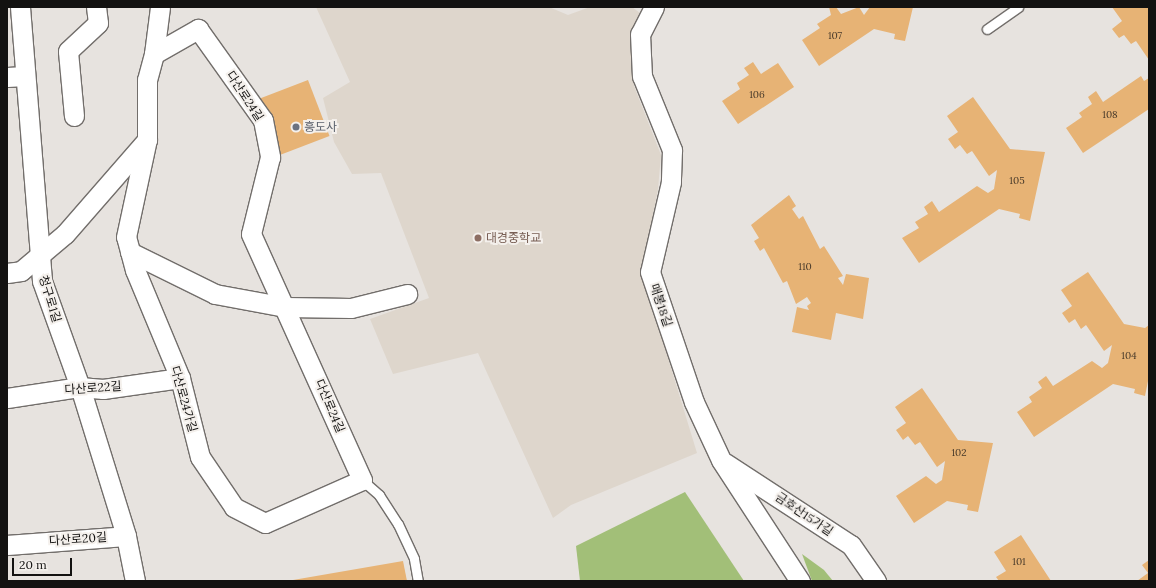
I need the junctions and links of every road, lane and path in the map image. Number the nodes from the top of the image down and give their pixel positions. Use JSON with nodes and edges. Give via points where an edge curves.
{"nodes":[{"id":1,"x":20,"y":7,"type":"edge"},
{"id":2,"x":96,"y":7,"type":"edge"},
{"id":3,"x":160,"y":7,"type":"edge"},
{"id":4,"x":654,"y":7,"type":"edge"},
{"id":5,"x":1018,"y":7,"type":"edge"},
{"id":6,"x":987,"y":29,"type":"dead end"},
{"id":7,"x":154,"y":54,"type":"junction"},
{"id":8,"x":16,"y":77,"type":"edge"},
{"id":9,"x":74,"y":116,"type":"dead end"},
{"id":10,"x":147,"y":139,"type":"junction"},
{"id":11,"x":130,"y":252,"type":"junction"},
{"id":12,"x":40,"y":257,"type":"junction"},
{"id":13,"x":7,"y":274,"type":"edge"},
{"id":14,"x":406,"y":294,"type":"dead end"},
{"id":15,"x":285,"y":307,"type":"junction"},
{"id":16,"x":180,"y":378,"type":"junction"},
{"id":17,"x":80,"y":387,"type":"junction"},
{"id":18,"x":7,"y":398,"type":"edge"},
{"id":19,"x":721,"y":460,"type":"junction"},
{"id":20,"x":362,"y":480,"type":"junction"},
{"id":21,"x":126,"y":536,"type":"junction"},
{"id":22,"x":7,"y":545,"type":"edge"},
{"id":23,"x":135,"y":581,"type":"edge"},
{"id":24,"x":418,"y":581,"type":"edge"},
{"id":25,"x":800,"y":581,"type":"edge"},
{"id":26,"x":876,"y":581,"type":"edge"}],
"edges":[{"from":1,"to":8,"type":"street","name":"청구로1길"},
{"from":2,"to":9,"type":"street","via":[[98,23],[68,51]]},
{"from":3,"to":7,"type":"street"},
{"from":4,"to":19,"type":"street","name":"매봉18길","via":[[640,34],[642,76],[672,150],[671,182],[650,272],[694,402]]},
{"from":5,"to":6,"type":"lane"},
{"from":7,"to":10,"type":"street","via":[[147,80]]},
{"from":7,"to":15,"type":"street","name":"다산로24길","via":[[198,29],[263,120],[270,157],[252,234]]},
{"from":8,"to":12,"type":"street","name":"청구로1길"},
{"from":10,"to":11,"type":"street","name":"다산로24가길","via":[[126,237]]},
{"from":10,"to":12,"type":"street","via":[[65,234]]},
{"from":11,"to":15,"type":"street","via":[[215,294]]},
{"from":11,"to":16,"type":"street","name":"다산로24가길"},
{"from":12,"to":13,"type":"street","via":[[21,271]]},
{"from":12,"to":17,"type":"street","name":"청구로1길","via":[[42,281]]},
{"from":14,"to":15,"type":"street","via":[[351,308]]},
{"from":15,"to":20,"type":"street","name":"다산로24길"},
{"from":16,"to":17,"type":"street","name":"다산로22길","via":[[103,389]]},
{"from":16,"to":20,"type":"street","name":"다산로24가길","via":[[200,457],[234,507],[265,523]]},
{"from":17,"to":18,"type":"street","name":"다산로22길"},
{"from":17,"to":21,"type":"street","name":"청구로1길"},
{"from":19,"to":25,"type":"street","name":"매봉18길"},
{"from":19,"to":26,"type":"street","name":"금호산15가길","via":[[851,545]]},
{"from":20,"to":24,"type":"lane","via":[[378,495],[398,524],[414,559]]},
{"from":21,"to":22,"type":"street","name":"다산로20길"},
{"from":21,"to":23,"type":"street","name":"청구로1길"}]}
